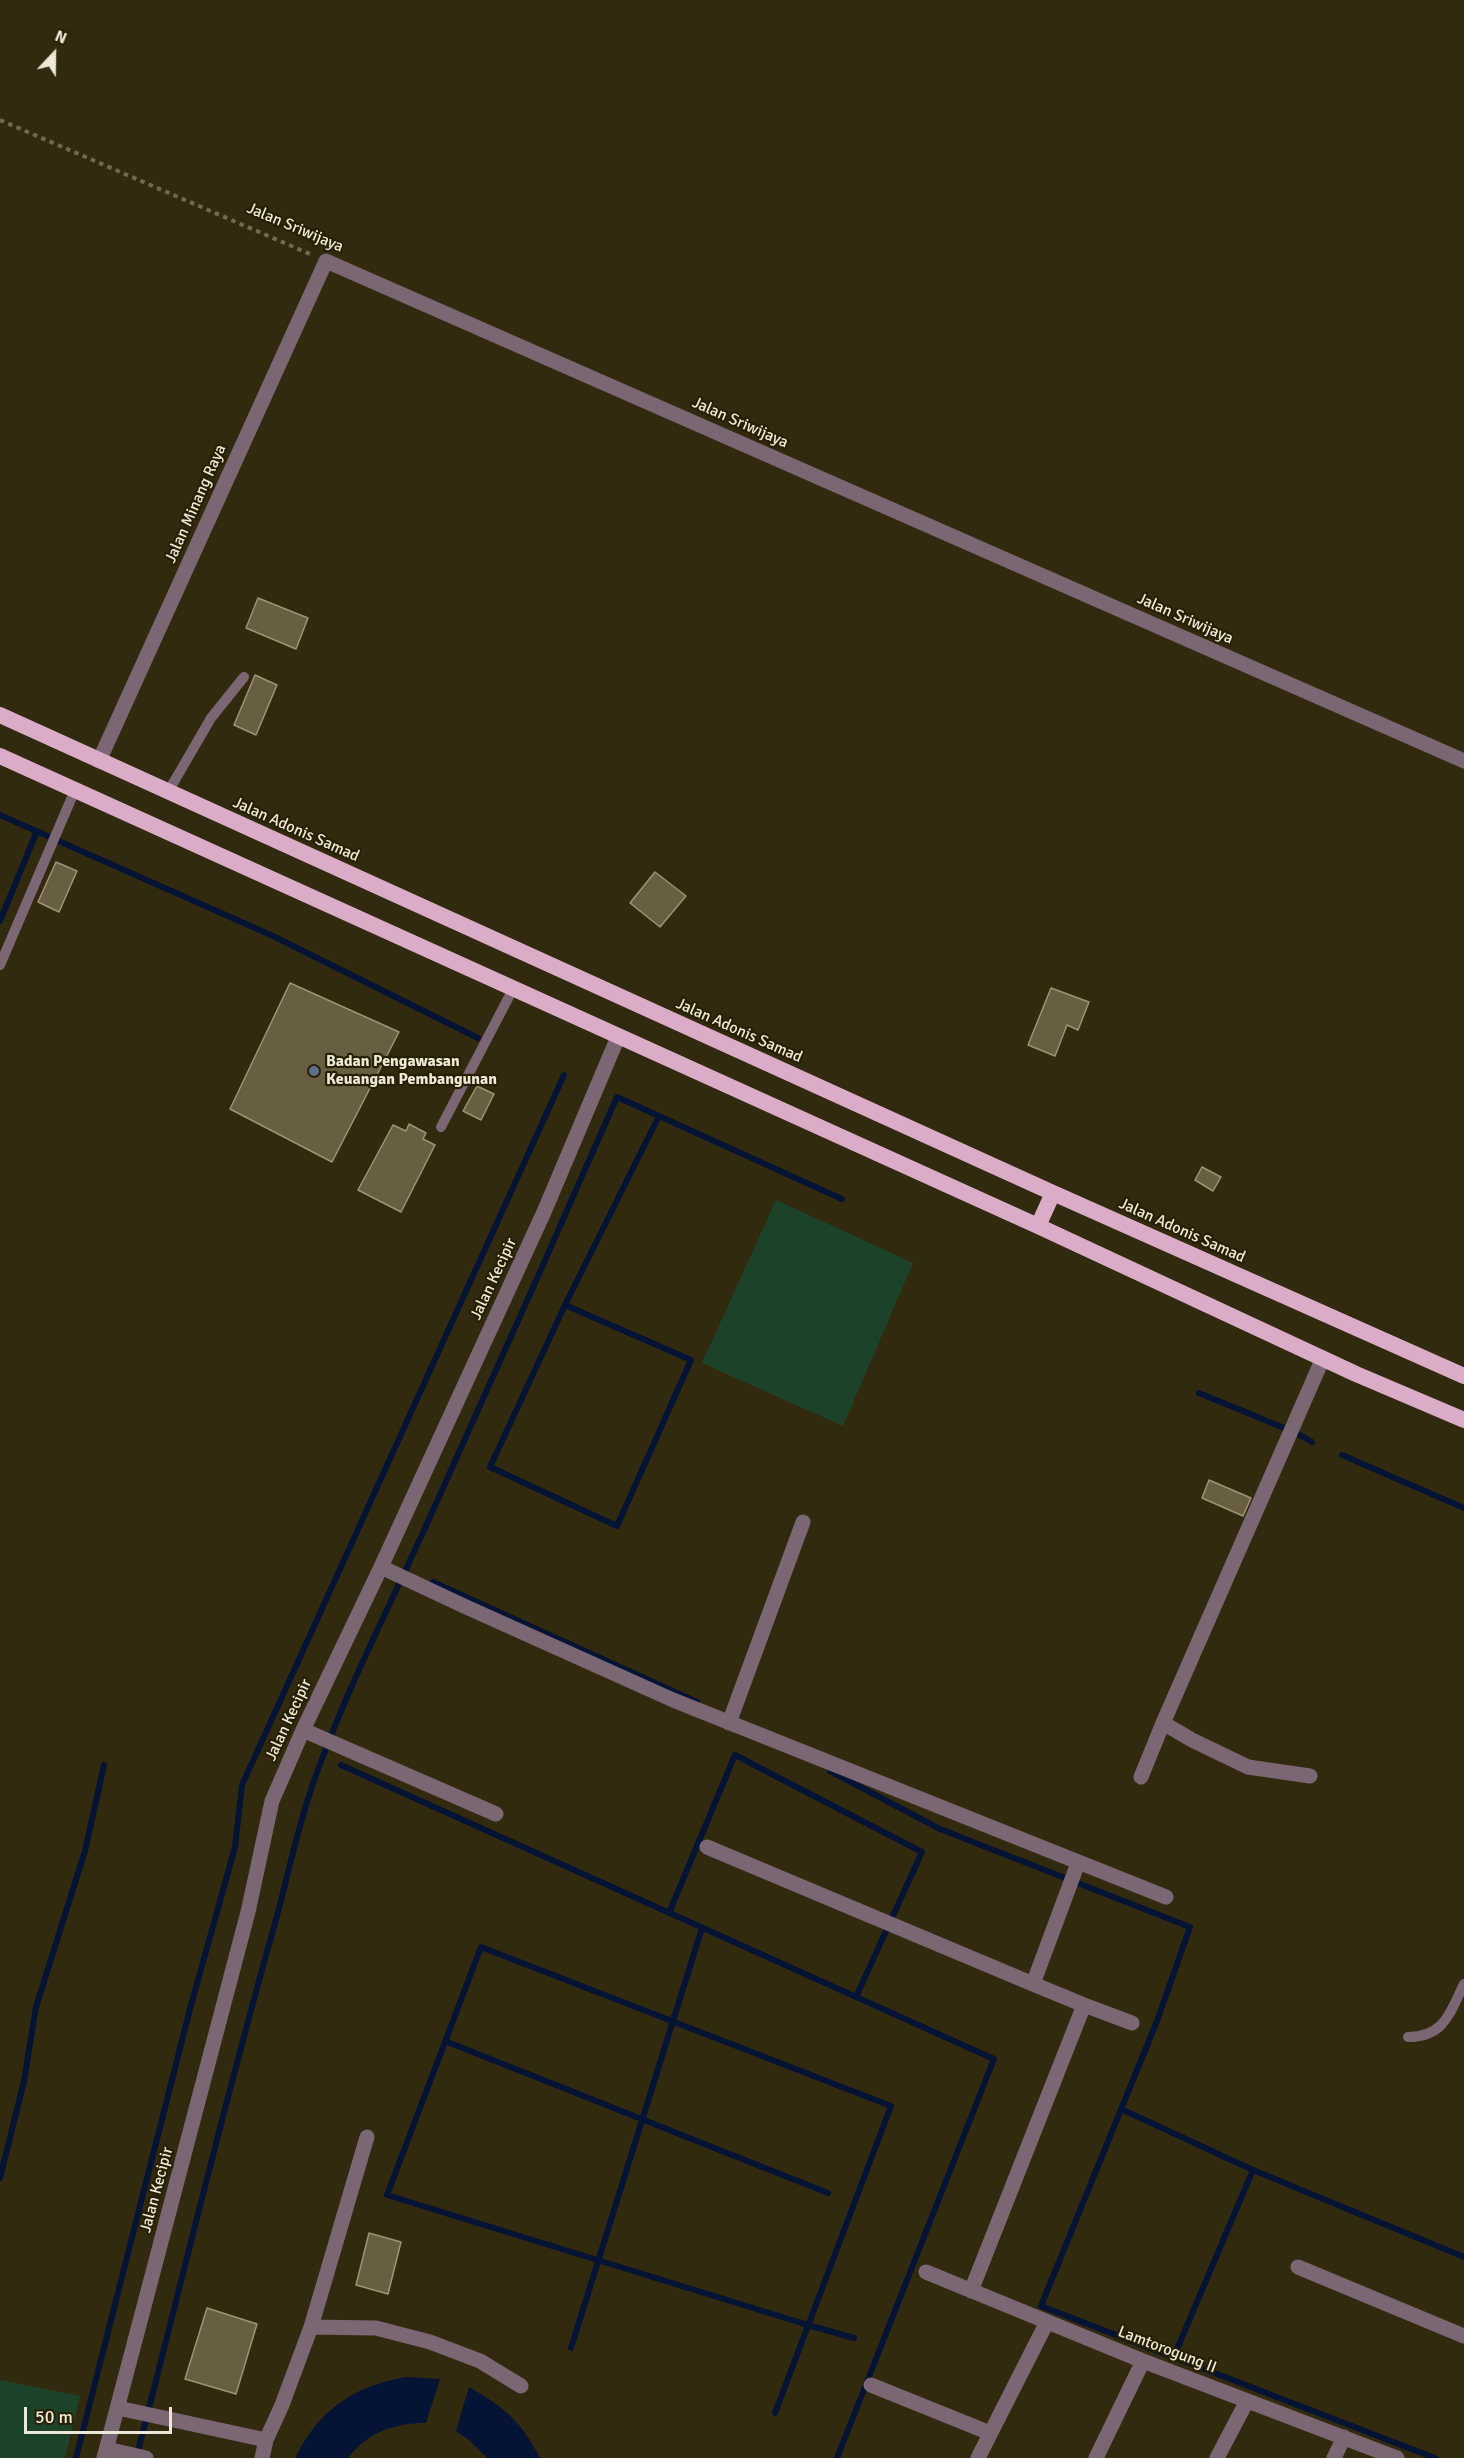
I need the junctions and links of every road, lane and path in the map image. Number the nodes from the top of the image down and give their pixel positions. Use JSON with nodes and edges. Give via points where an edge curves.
{"nodes":[{"id":1,"x":0,"y":120,"type":"edge"},
{"id":2,"x":326,"y":261,"type":"junction"},
{"id":3,"x":244,"y":677,"type":"dead end"},
{"id":4,"x":0,"y":715,"type":"edge"},
{"id":5,"x":0,"y":756,"type":"edge"},
{"id":6,"x":99,"y":761,"type":"junction"},
{"id":7,"x":1464,"y":761,"type":"edge"},
{"id":8,"x":75,"y":790,"type":"junction"},
{"id":9,"x":168,"y":792,"type":"junction"},
{"id":10,"x":0,"y":965,"type":"edge"},
{"id":11,"x":513,"y":989,"type":"junction"},
{"id":12,"x":618,"y":1037,"type":"junction"},
{"id":13,"x":441,"y":1127,"type":"dead end"},
{"id":14,"x":1053,"y":1193,"type":"junction"},
{"id":15,"x":1038,"y":1226,"type":"junction"},
{"id":16,"x":1323,"y":1358,"type":"junction"},
{"id":17,"x":1464,"y":1376,"type":"edge"},
{"id":18,"x":1464,"y":1420,"type":"edge"},
{"id":19,"x":803,"y":1522,"type":"dead end"},
{"id":20,"x":381,"y":1567,"type":"junction"},
{"id":21,"x":729,"y":1723,"type":"junction"},
{"id":22,"x":1163,"y":1723,"type":"junction"},
{"id":23,"x":303,"y":1730,"type":"junction"},
{"id":24,"x":1310,"y":1776,"type":"dead end"},
{"id":25,"x":1141,"y":1777,"type":"dead end"},
{"id":26,"x":496,"y":1814,"type":"dead end"},
{"id":27,"x":707,"y":1847,"type":"dead end"},
{"id":28,"x":1076,"y":1869,"type":"junction"},
{"id":29,"x":1166,"y":1897,"type":"dead end"},
{"id":30,"x":1033,"y":1983,"type":"junction"},
{"id":31,"x":1464,"y":1984,"type":"edge"},
{"id":32,"x":1084,"y":2005,"type":"junction"},
{"id":33,"x":1132,"y":2024,"type":"dead end"},
{"id":34,"x":1408,"y":2037,"type":"dead end"},
{"id":35,"x":367,"y":2137,"type":"dead end"},
{"id":36,"x":1298,"y":2267,"type":"dead end"},
{"id":37,"x":926,"y":2272,"type":"dead end"},
{"id":38,"x":971,"y":2291,"type":"junction"},
{"id":39,"x":1047,"y":2322,"type":"junction"},
{"id":40,"x":311,"y":2327,"type":"junction"},
{"id":41,"x":1464,"y":2336,"type":"edge"},
{"id":42,"x":1143,"y":2361,"type":"junction"},
{"id":43,"x":872,"y":2385,"type":"dead end"},
{"id":44,"x":521,"y":2386,"type":"dead end"},
{"id":45,"x":1247,"y":2401,"type":"junction"},
{"id":46,"x":118,"y":2408,"type":"junction"},
{"id":47,"x":990,"y":2433,"type":"junction"},
{"id":48,"x":1344,"y":2438,"type":"junction"},
{"id":49,"x":266,"y":2440,"type":"junction"},
{"id":50,"x":105,"y":2454,"type":"edge"},
{"id":51,"x":146,"y":2458,"type":"edge"},
{"id":52,"x":262,"y":2458,"type":"edge"},
{"id":53,"x":978,"y":2458,"type":"edge"},
{"id":54,"x":1096,"y":2458,"type":"edge"},
{"id":55,"x":1217,"y":2458,"type":"edge"},
{"id":56,"x":1334,"y":2458,"type":"edge"},
{"id":57,"x":1397,"y":2458,"type":"edge"}],
"edges":[{"from":1,"to":2,"type":"path","name":"Jalan Sriwijaya"},
{"from":2,"to":6,"type":"street","name":"Jalan Minang Raya"},
{"from":2,"to":7,"type":"street","name":"Jalan Sriwijaya"},
{"from":3,"to":9,"type":"lane","via":[[211,718]]},
{"from":4,"to":6,"type":"highway","name":"Jalan Adonis Samad"},
{"from":5,"to":8,"type":"highway"},
{"from":6,"to":9,"type":"highway","name":"Jalan Adonis Samad"},
{"from":8,"to":10,"type":"lane"},
{"from":8,"to":11,"type":"highway"},
{"from":9,"to":14,"type":"highway","name":"Jalan Adonis Samad"},
{"from":11,"to":12,"type":"highway"},
{"from":11,"to":13,"type":"lane"},
{"from":12,"to":15,"type":"highway"},
{"from":12,"to":20,"type":"street","name":"Jalan Kecipir","via":[[539,1223]]},
{"from":14,"to":15,"type":"highway"},
{"from":14,"to":17,"type":"highway","name":"Jalan Adonis Samad"},
{"from":15,"to":16,"type":"highway"},
{"from":16,"to":18,"type":"highway"},
{"from":16,"to":22,"type":"street"},
{"from":19,"to":21,"type":"street"},
{"from":20,"to":21,"type":"street"},
{"from":20,"to":23,"type":"street","name":"Jalan Kecipir"},
{"from":21,"to":28,"type":"street"},
{"from":22,"to":24,"type":"street","via":[[1248,1767]]},
{"from":22,"to":25,"type":"street"},
{"from":23,"to":26,"type":"street"},
{"from":23,"to":46,"type":"street","name":"Jalan Kecipir","via":[[272,1801],[248,1912]]},
{"from":27,"to":30,"type":"street"},
{"from":28,"to":29,"type":"street"},
{"from":28,"to":30,"type":"street"},
{"from":30,"to":32,"type":"street"},
{"from":31,"to":34,"type":"lane","via":[[1442,2025],[1427,2036]]},
{"from":32,"to":33,"type":"street"},
{"from":32,"to":38,"type":"street"},
{"from":35,"to":40,"type":"street"},
{"from":36,"to":41,"type":"street"},
{"from":37,"to":38,"type":"street","name":"Lamtorogung II"},
{"from":38,"to":39,"type":"street","name":"Lamtorogung II"},
{"from":39,"to":42,"type":"street","name":"Lamtorogung II"},
{"from":39,"to":47,"type":"street"},
{"from":40,"to":44,"type":"street","via":[[376,2328],[430,2342],[480,2361]]},
{"from":40,"to":49,"type":"street"},
{"from":42,"to":45,"type":"street","name":"Lamtorogung II"},
{"from":42,"to":54,"type":"street"},
{"from":43,"to":47,"type":"street"},
{"from":45,"to":48,"type":"street","name":"Lamtorogung II"},
{"from":45,"to":55,"type":"street"},
{"from":46,"to":49,"type":"street"},
{"from":46,"to":50,"type":"street","name":"Jalan Kecipir"},
{"from":47,"to":53,"type":"street"},
{"from":48,"to":56,"type":"street"},
{"from":48,"to":57,"type":"street","name":"Lamtorogung II"},
{"from":49,"to":52,"type":"street"},
{"from":50,"to":51,"type":"street"}]}
